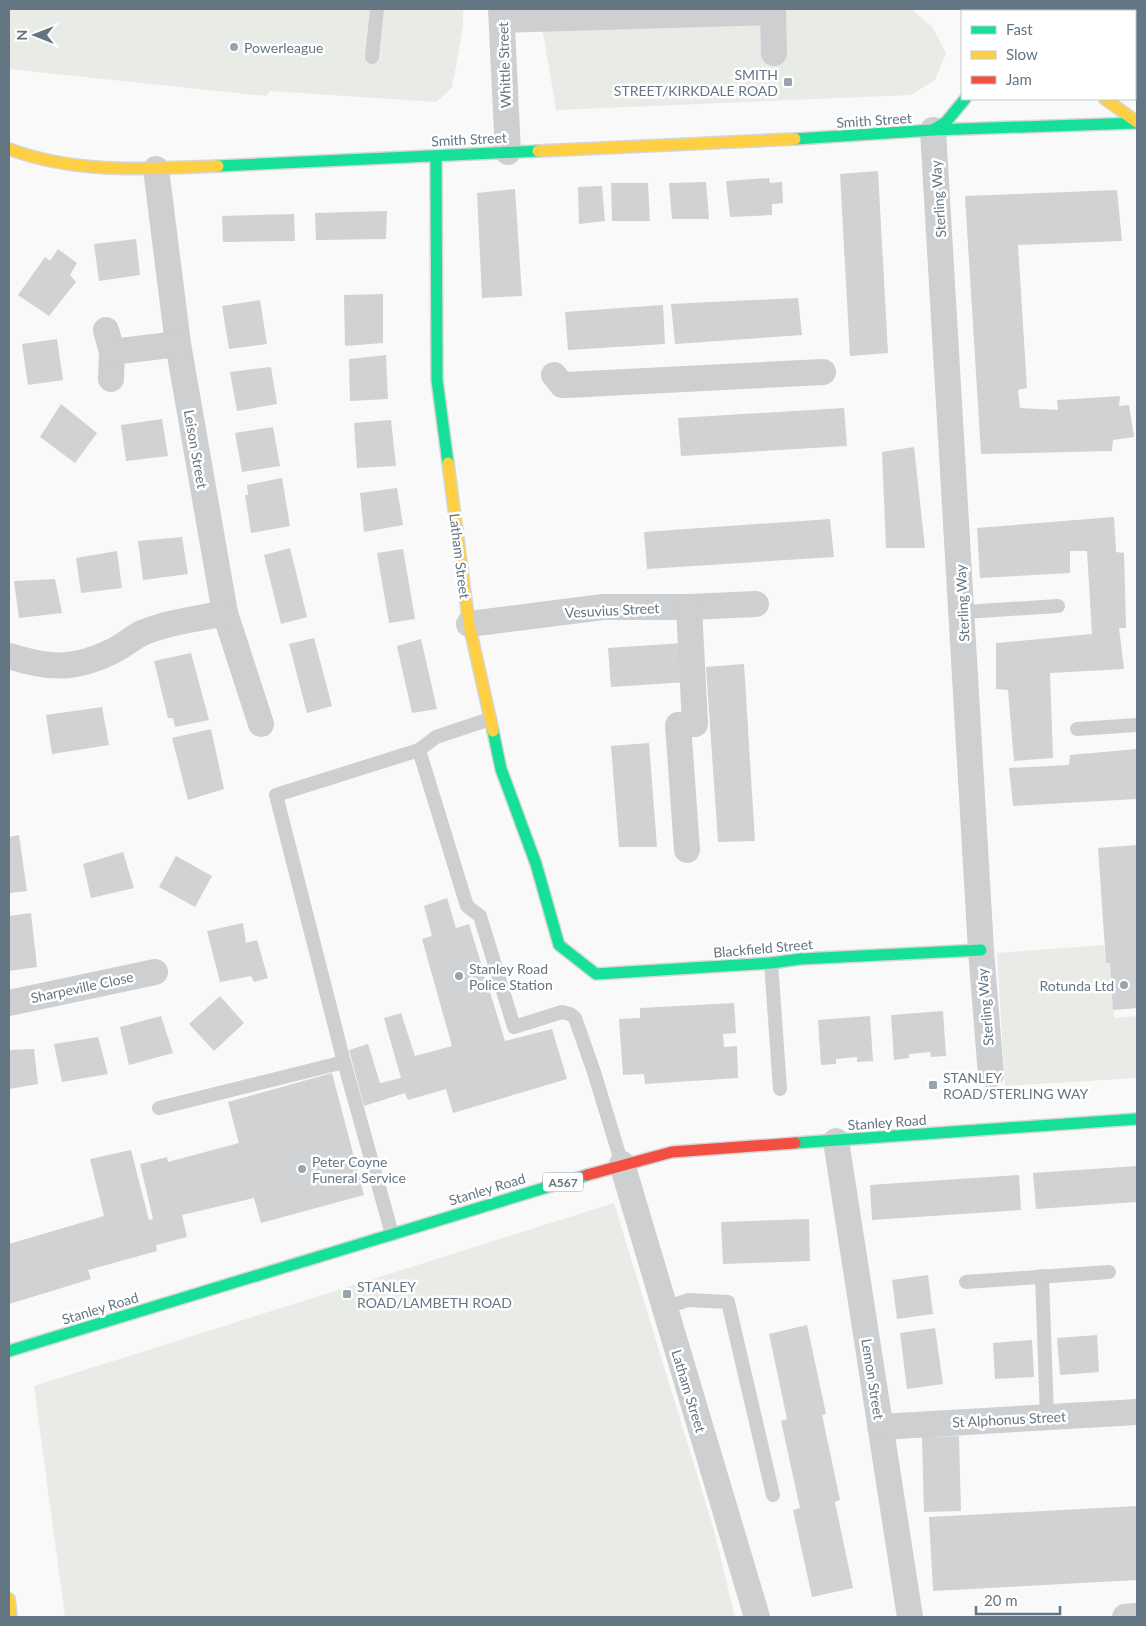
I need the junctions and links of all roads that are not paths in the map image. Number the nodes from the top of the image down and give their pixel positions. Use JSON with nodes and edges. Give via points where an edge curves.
{"nodes":[{"id":1,"x":377,"y":9,"type":"edge"},
{"id":2,"x":502,"y":14,"type":"edge"},
{"id":3,"x":774,"y":53,"type":"dead end"},
{"id":4,"x":372,"y":57,"type":"dead end"},
{"id":5,"x":964,"y":100,"type":"edge"},
{"id":6,"x":1106,"y":100,"type":"edge"},
{"id":7,"x":1137,"y":122,"type":"edge"},
{"id":8,"x":934,"y":130,"type":"junction"},
{"id":9,"x":9,"y":149,"type":"edge"},
{"id":10,"x":508,"y":152,"type":"junction"},
{"id":11,"x":436,"y":156,"type":"junction"},
{"id":12,"x":156,"y":169,"type":"junction"},
{"id":13,"x":178,"y":344,"type":"junction"},
{"id":14,"x":823,"y":372,"type":"dead end"},
{"id":15,"x":554,"y":375,"type":"dead end"},
{"id":16,"x":111,"y":379,"type":"dead end"},
{"id":17,"x":756,"y":604,"type":"dead end"},
{"id":18,"x":1058,"y":606,"type":"dead end"},
{"id":19,"x":689,"y":607,"type":"junction"},
{"id":20,"x":963,"y":612,"type":"junction"},
{"id":21,"x":225,"y":613,"type":"junction"},
{"id":22,"x":468,"y":624,"type":"junction"},
{"id":23,"x":9,"y":656,"type":"edge"},
{"id":24,"x":490,"y":719,"type":"junction"},
{"id":25,"x":261,"y":724,"type":"dead end"},
{"id":26,"x":1137,"y":725,"type":"edge"},
{"id":27,"x":1076,"y":729,"type":"dead end"},
{"id":28,"x":419,"y":750,"type":"junction"},
{"id":29,"x":687,"y":850,"type":"dead end"},
{"id":30,"x":559,"y":944,"type":"joint"},
{"id":31,"x":981,"y":950,"type":"junction"},
{"id":32,"x":771,"y":963,"type":"junction"},
{"id":33,"x":155,"y":972,"type":"dead end"},
{"id":34,"x":9,"y":1003,"type":"edge"},
{"id":35,"x":344,"y":1062,"type":"junction"},
{"id":36,"x":991,"y":1075,"type":"dead end"},
{"id":37,"x":780,"y":1089,"type":"dead end"},
{"id":38,"x":159,"y":1108,"type":"dead end"},
{"id":39,"x":1137,"y":1119,"type":"edge"},
{"id":40,"x":836,"y":1141,"type":"junction"},
{"id":41,"x":622,"y":1164,"type":"junction"},
{"id":42,"x":392,"y":1234,"type":"junction"},
{"id":43,"x":1108,"y":1272,"type":"dead end"},
{"id":44,"x":1042,"y":1276,"type":"junction"},
{"id":45,"x":966,"y":1282,"type":"dead end"},
{"id":46,"x":664,"y":1308,"type":"junction"},
{"id":47,"x":9,"y":1351,"type":"edge"},
{"id":48,"x":1137,"y":1412,"type":"edge"},
{"id":49,"x":1047,"y":1417,"type":"junction"},
{"id":50,"x":880,"y":1427,"type":"junction"},
{"id":51,"x":773,"y":1496,"type":"dead end"},
{"id":52,"x":9,"y":1599,"type":"edge"},
{"id":53,"x":1137,"y":1616,"type":"edge"},
{"id":54,"x":11,"y":1617,"type":"edge"},
{"id":55,"x":757,"y":1617,"type":"edge"},
{"id":56,"x":910,"y":1617,"type":"edge"},
{"id":57,"x":1125,"y":1617,"type":"edge"}],
"edges":[{"from":1,"to":4,"type":"lane"},
{"from":2,"to":3,"type":"street","via":[[773,12]]},
{"from":2,"to":10,"type":"street","name":"Whittle Street"},
{"from":5,"to":8,"type":"main road","via":[[946,122]]},
{"from":6,"to":7,"type":"main road"},
{"from":7,"to":8,"type":"main road","name":"Smith Street"},
{"from":8,"to":10,"type":"main road","name":"Smith Street","via":[[847,137]]},
{"from":8,"to":20,"type":"street","name":"Sterling Way"},
{"from":9,"to":12,"type":"main road","name":"Smith Street","via":[[24,156],[68,164]]},
{"from":10,"to":11,"type":"main road","name":"Smith Street"},
{"from":11,"to":12,"type":"main road","name":"Smith Street"},
{"from":11,"to":22,"type":"main road","name":"Latham Street","via":[[437,380]]},
{"from":12,"to":13,"type":"street","name":"Leison Street"},
{"from":13,"to":16,"type":"street","via":[[109,341]]},
{"from":13,"to":21,"type":"street","name":"Leison Street"},
{"from":14,"to":15,"type":"street","via":[[566,385],[562,385]]},
{"from":17,"to":19,"type":"street","name":"Vesuvius Street"},
{"from":18,"to":20,"type":"lane"},
{"from":19,"to":22,"type":"street","name":"Vesuvius Street","via":[[603,607]]},
{"from":19,"to":29,"type":"street","via":[[695,724],[678,725]]},
{"from":20,"to":31,"type":"street","name":"Sterling Way"},
{"from":21,"to":23,"type":"street","via":[[178,622],[142,634],[84,664],[53,666]]},
{"from":21,"to":25,"type":"street","name":"Leison Street"},
{"from":22,"to":24,"type":"main road","name":"Latham Street"},
{"from":24,"to":28,"type":"lane","via":[[436,737]]},
{"from":24,"to":30,"type":"main road","name":"Latham Street","via":[[502,769],[536,864]]},
{"from":26,"to":27,"type":"lane"},
{"from":28,"to":35,"type":"lane","via":[[276,795]]},
{"from":28,"to":41,"type":"lane","via":[[467,906],[480,916],[514,1027],[562,1012],[575,1018]]},
{"from":30,"to":32,"type":"main road","name":"Blackfield Street","via":[[596,974]]},
{"from":31,"to":32,"type":"main road","name":"Blackfield Street"},
{"from":31,"to":36,"type":"street","name":"Sterling Way"},
{"from":32,"to":37,"type":"lane"},
{"from":33,"to":34,"type":"street","name":"Sharpeville Close"},
{"from":35,"to":38,"type":"lane"},
{"from":35,"to":42,"type":"lane"},
{"from":39,"to":40,"type":"main road","name":"Stanley Road","number":"A567"},
{"from":40,"to":41,"type":"main road","name":"Stanley Road","number":"A567","via":[[672,1152]]},
{"from":40,"to":50,"type":"street","name":"Lemon Street"},
{"from":41,"to":42,"type":"main road","name":"Stanley Road","number":"A567"},
{"from":41,"to":46,"type":"street","name":"Latham Street"},
{"from":42,"to":47,"type":"main road","name":"Stanley Road","number":"A567"},
{"from":43,"to":44,"type":"lane"},
{"from":44,"to":45,"type":"lane"},
{"from":44,"to":49,"type":"lane"},
{"from":46,"to":51,"type":"lane","via":[[688,1300],[728,1302]]},
{"from":46,"to":55,"type":"street","name":"Latham Street"},
{"from":48,"to":49,"type":"street","name":"St Alphonus Street"},
{"from":49,"to":50,"type":"street","name":"St Alphonus Street"},
{"from":50,"to":56,"type":"street","name":"Lemon Street"},
{"from":52,"to":54,"type":"main road"},
{"from":53,"to":57,"type":"street"}]}
